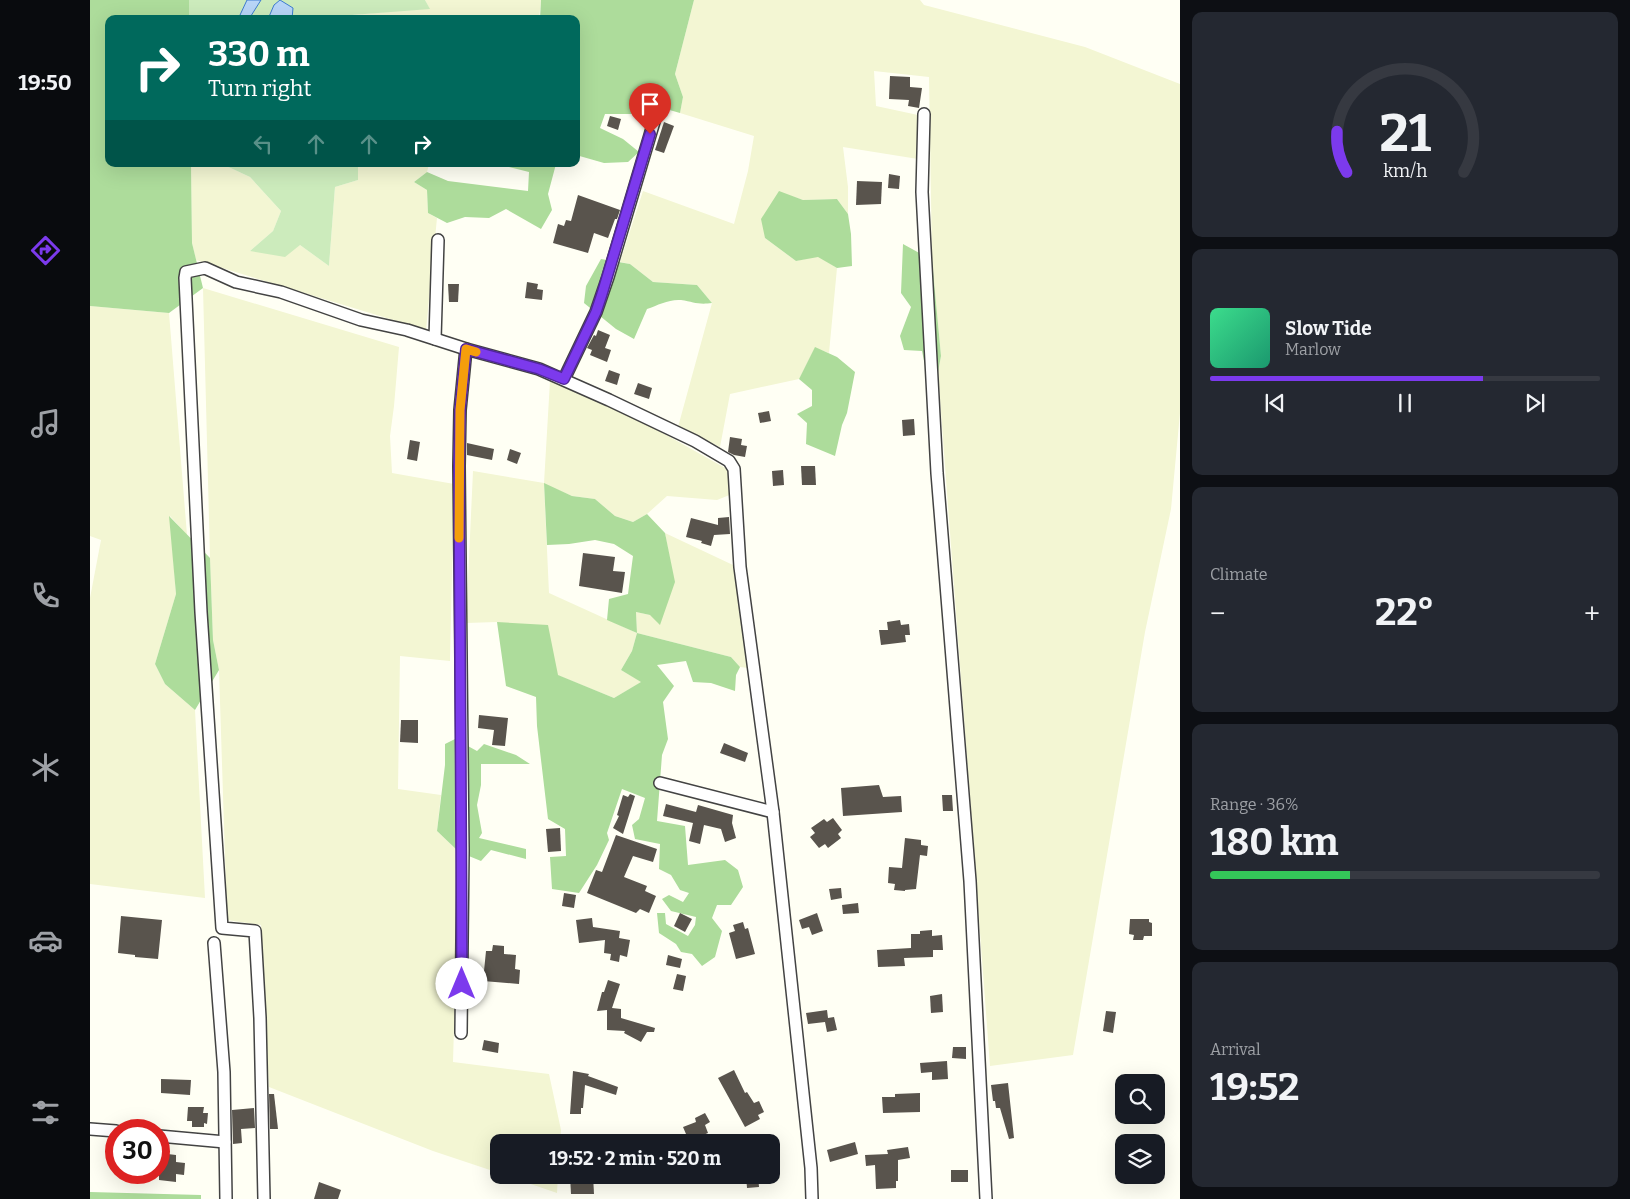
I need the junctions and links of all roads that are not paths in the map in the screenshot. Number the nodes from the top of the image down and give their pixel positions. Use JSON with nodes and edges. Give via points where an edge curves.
{"nodes":[{"id":1,"x":924,"y":114,"type":"dead end"},
{"id":2,"x":656,"y":115,"type":"dead end"},
{"id":3,"x":438,"y":240,"type":"dead end"},
{"id":4,"x":435,"y":339,"type":"junction"},
{"id":5,"x":466,"y":349,"type":"junction"},
{"id":6,"x":564,"y":379,"type":"junction"},
{"id":7,"x":660,"y":782,"type":"dead end"},
{"id":8,"x":773,"y":812,"type":"junction"},
{"id":9,"x":214,"y":943,"type":"dead end"},
{"id":10,"x":461,"y":1033,"type":"dead end"},
{"id":11,"x":90,"y":1129,"type":"edge"},
{"id":12,"x":105,"y":1130,"type":"edge"},
{"id":13,"x":170,"y":1137,"type":"edge"},
{"id":14,"x":224,"y":1142,"type":"junction"},
{"id":15,"x":226,"y":1199,"type":"edge"},
{"id":16,"x":264,"y":1199,"type":"edge"},
{"id":17,"x":812,"y":1199,"type":"edge"},
{"id":18,"x":986,"y":1199,"type":"edge"}],
"edges":[{"from":1,"to":18,"type":"street","via":[[922,192],[937,473],[970,881]]},
{"from":2,"to":6,"type":"street","via":[[596,312]]},
{"from":3,"to":4,"type":"street"},
{"from":4,"to":5,"type":"street"},
{"from":4,"to":16,"type":"street","via":[[361,320],[281,292],[236,282],[205,268],[186,272],[201,612],[222,928],[255,932]]},
{"from":5,"to":6,"type":"street"},
{"from":5,"to":10,"type":"street","via":[[459,466],[463,850]]},
{"from":6,"to":8,"type":"street","via":[[695,440],[734,468],[740,566]]},
{"from":7,"to":8,"type":"street"},
{"from":8,"to":17,"type":"street"},
{"from":9,"to":14,"type":"street","via":[[224,1072]]},
{"from":11,"to":12,"type":"street"},
{"from":13,"to":14,"type":"street"},
{"from":14,"to":15,"type":"street"}]}
